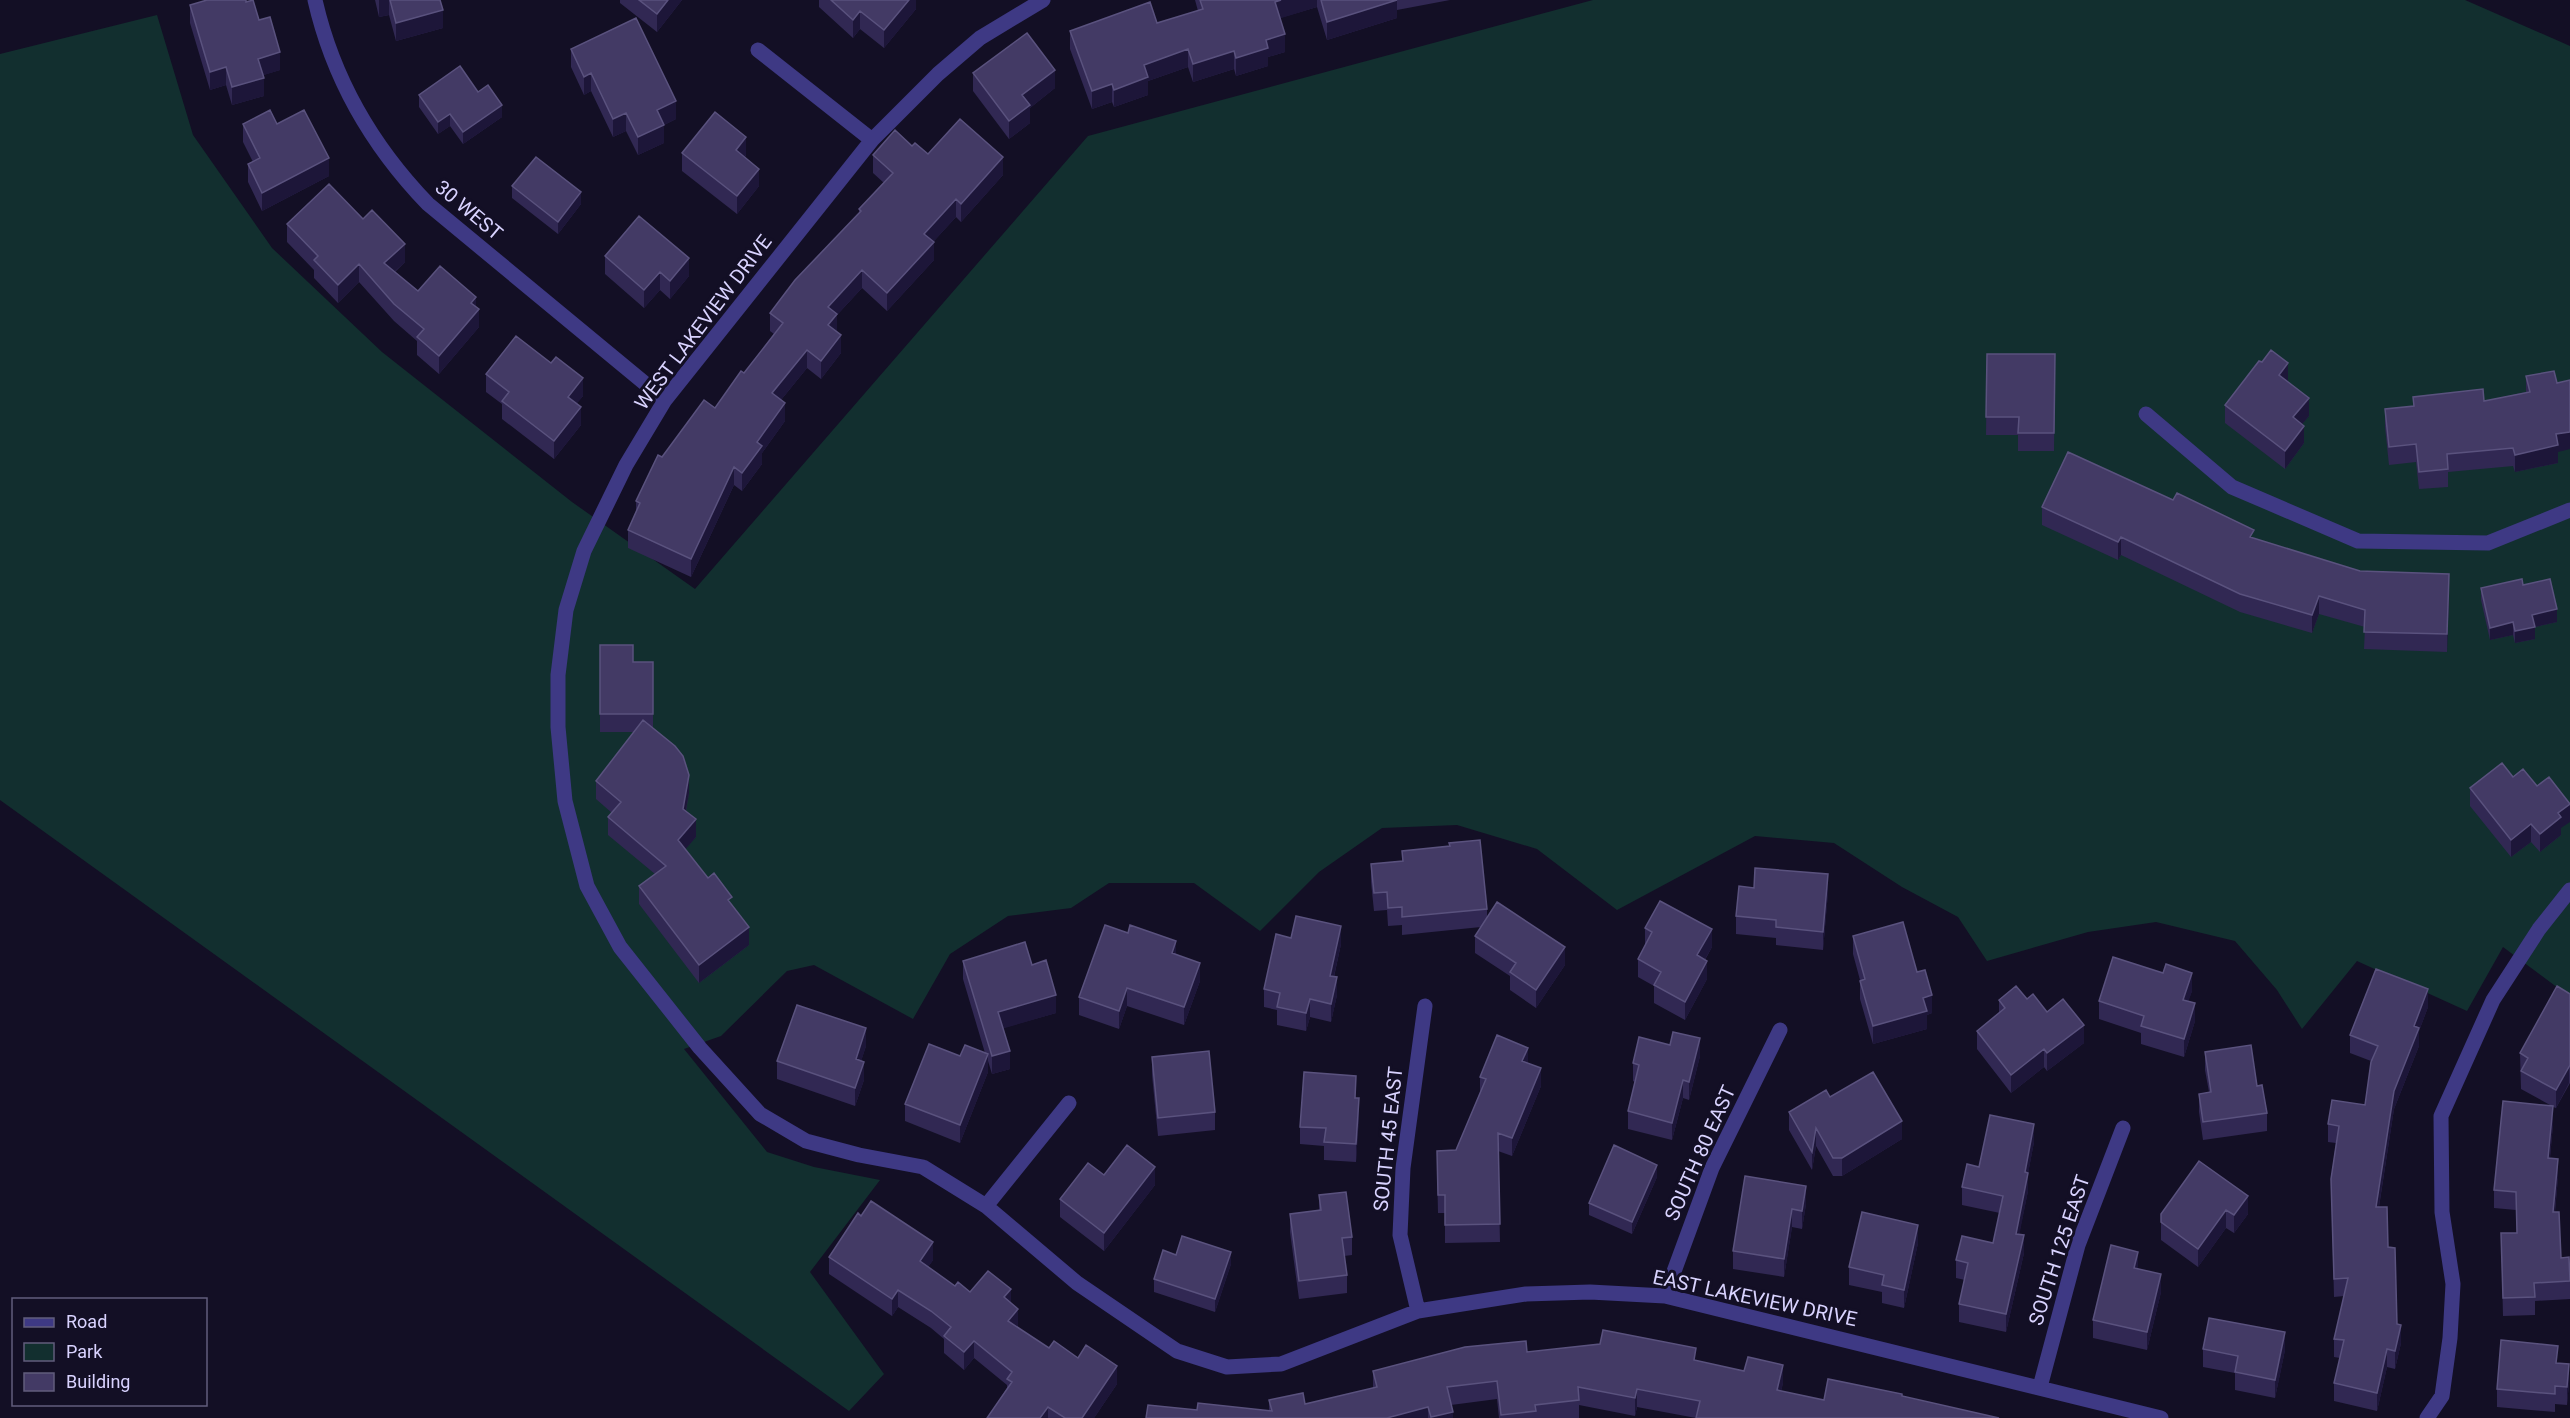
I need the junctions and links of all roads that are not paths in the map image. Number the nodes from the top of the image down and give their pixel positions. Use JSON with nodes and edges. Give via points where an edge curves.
{"nodes":[{"id":1,"x":315,"y":0,"type":"edge"},
{"id":2,"x":1043,"y":0,"type":"edge"},
{"id":3,"x":758,"y":50,"type":"dead end"},
{"id":4,"x":872,"y":140,"type":"junction"},
{"id":5,"x":665,"y":400,"type":"junction"},
{"id":6,"x":2146,"y":414,"type":"dead end"},
{"id":7,"x":2570,"y":510,"type":"edge"},
{"id":8,"x":2570,"y":890,"type":"edge"},
{"id":9,"x":1425,"y":1006,"type":"dead end"},
{"id":10,"x":1780,"y":1030,"type":"dead end"},
{"id":11,"x":1069,"y":1103,"type":"dead end"},
{"id":12,"x":2123,"y":1128,"type":"dead end"},
{"id":13,"x":986,"y":1206,"type":"junction"},
{"id":14,"x":1665,"y":1296,"type":"junction"},
{"id":15,"x":1418,"y":1311,"type":"junction"},
{"id":16,"x":2040,"y":1387,"type":"junction"},
{"id":17,"x":2162,"y":1418,"type":"edge"},
{"id":18,"x":2427,"y":1418,"type":"edge"}],
"edges":[{"from":1,"to":5,"type":"street","name":"30 WEST","via":[[328,47],[353,105],[406,182]]},
{"from":2,"to":4,"type":"street","via":[[980,38]]},
{"from":3,"to":4,"type":"street"},
{"from":4,"to":5,"type":"street","name":"WEST LAKEVIEW DRIVE"},
{"from":5,"to":13,"type":"street","name":"WEST LAKEVIEW DRIVE","via":[[626,465],[584,551],[566,610],[558,675],[558,727],[565,801],[587,886],[620,947],[700,1048],[760,1114],[806,1141],[923,1167]]},
{"from":6,"to":7,"type":"street","via":[[2232,487],[2358,540],[2488,543]]},
{"from":8,"to":18,"type":"street","via":[[2539,928],[2493,1000],[2441,1116],[2442,1212],[2453,1284],[2442,1396]]},
{"from":9,"to":15,"type":"street","name":"SOUTH 45 EAST","via":[[1403,1168],[1400,1235]]},
{"from":10,"to":14,"type":"street","name":"SOUTH 80 EAST","via":[[1712,1168]]},
{"from":11,"to":13,"type":"street"},
{"from":12,"to":16,"type":"street","name":"SOUTH 125 EAST","via":[[2078,1245]]},
{"from":13,"to":15,"type":"street","name":"EAST LAKEVIEW DRIVE","via":[[1077,1283],[1177,1352],[1227,1367],[1281,1364]]},
{"from":14,"to":15,"type":"street","name":"EAST LAKEVIEW DRIVE","via":[[1526,1294]]},
{"from":14,"to":16,"type":"street","name":"EAST LAKEVIEW DRIVE"},
{"from":16,"to":17,"type":"street","name":"EAST LAKEVIEW DRIVE"}]}
